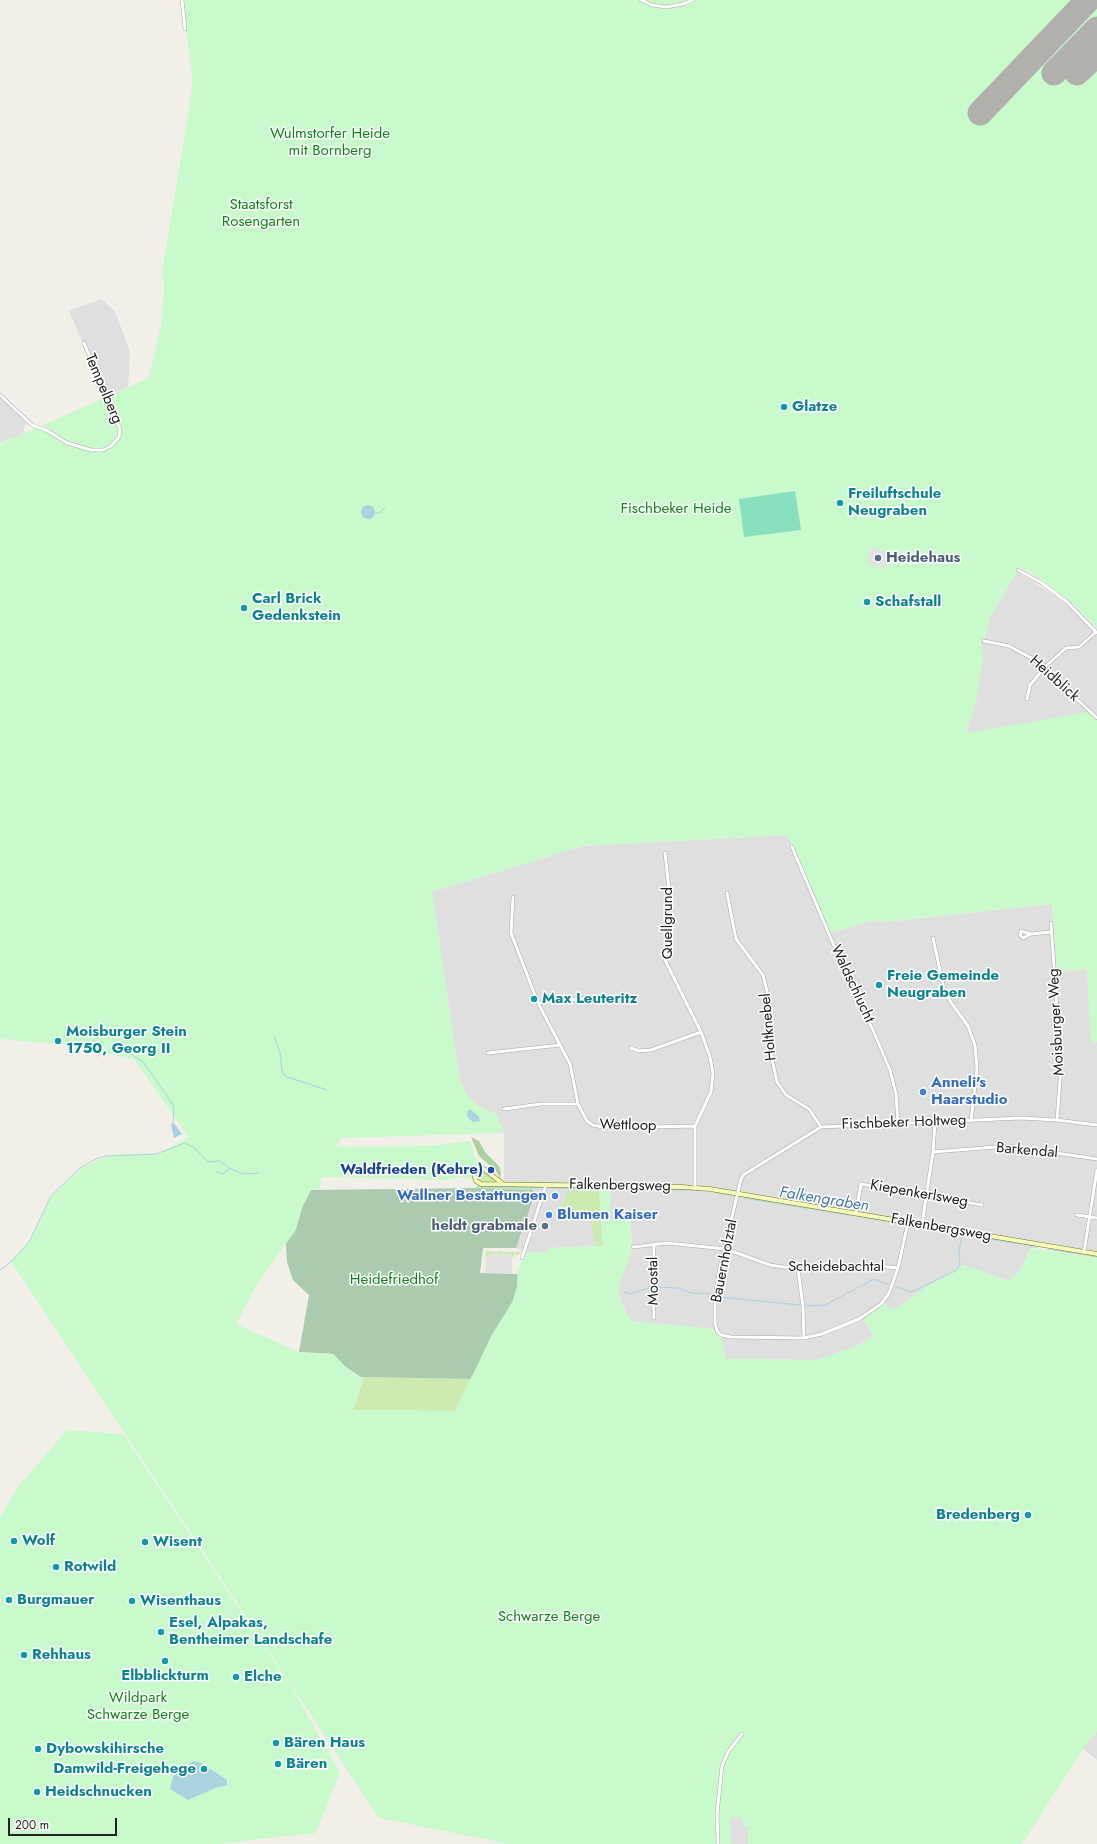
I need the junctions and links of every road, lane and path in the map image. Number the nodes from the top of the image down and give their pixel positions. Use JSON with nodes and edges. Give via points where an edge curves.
{"nodes":[{"id":1,"x":182,"y":0,"type":"edge"},
{"id":2,"x":641,"y":0,"type":"edge"},
{"id":3,"x":693,"y":0,"type":"edge"},
{"id":4,"x":186,"y":29,"type":"dead end"},
{"id":5,"x":84,"y":343,"type":"dead end"},
{"id":6,"x":0,"y":395,"type":"edge"},
{"id":7,"x":1018,"y":570,"type":"dead end"},
{"id":8,"x":1097,"y":632,"type":"edge"},
{"id":9,"x":984,"y":641,"type":"dead end"},
{"id":10,"x":1045,"y":667,"type":"junction"},
{"id":11,"x":1027,"y":699,"type":"dead end"},
{"id":12,"x":1097,"y":718,"type":"edge"},
{"id":13,"x":792,"y":848,"type":"dead end"},
{"id":14,"x":665,"y":853,"type":"dead end"},
{"id":15,"x":727,"y":893,"type":"dead end"},
{"id":16,"x":513,"y":897,"type":"dead end"},
{"id":17,"x":1051,"y":923,"type":"dead end"},
{"id":18,"x":1051,"y":932,"type":"junction"},
{"id":19,"x":1031,"y":934,"type":"dead end"},
{"id":20,"x":933,"y":938,"type":"dead end"},
{"id":21,"x":596,"y":997,"type":"dead end"},
{"id":22,"x":538,"y":1003,"type":"junction"},
{"id":23,"x":701,"y":1032,"type":"junction"},
{"id":24,"x":560,"y":1045,"type":"junction"},
{"id":25,"x":631,"y":1048,"type":"dead end"},
{"id":26,"x":488,"y":1053,"type":"dead end"},
{"id":27,"x":578,"y":1104,"type":"junction"},
{"id":28,"x":504,"y":1109,"type":"dead end"},
{"id":29,"x":1057,"y":1120,"type":"junction"},
{"id":30,"x":971,"y":1121,"type":"junction"},
{"id":31,"x":935,"y":1122,"type":"junction"},
{"id":32,"x":898,"y":1124,"type":"junction"},
{"id":33,"x":1097,"y":1125,"type":"edge"},
{"id":34,"x":695,"y":1126,"type":"junction"},
{"id":35,"x":821,"y":1126,"type":"junction"},
{"id":36,"x":933,"y":1152,"type":"junction"},
{"id":37,"x":1097,"y":1159,"type":"edge"},
{"id":38,"x":1097,"y":1170,"type":"edge"},
{"id":39,"x":503,"y":1184,"type":"junction"},
{"id":40,"x":546,"y":1185,"type":"junction"},
{"id":41,"x":695,"y":1187,"type":"junction"},
{"id":42,"x":738,"y":1194,"type":"junction"},
{"id":43,"x":927,"y":1195,"type":"junction"},
{"id":44,"x":982,"y":1205,"type":"dead end"},
{"id":45,"x":856,"y":1212,"type":"junction"},
{"id":46,"x":1077,"y":1215,"type":"dead end"},
{"id":47,"x":1090,"y":1217,"type":"junction"},
{"id":48,"x":1097,"y":1218,"type":"edge"},
{"id":49,"x":908,"y":1222,"type":"junction"},
{"id":50,"x":922,"y":1224,"type":"junction"},
{"id":51,"x":654,"y":1244,"type":"junction"},
{"id":52,"x":633,"y":1247,"type":"dead end"},
{"id":53,"x":726,"y":1249,"type":"junction"},
{"id":54,"x":1084,"y":1252,"type":"junction"},
{"id":55,"x":1097,"y":1254,"type":"edge"},
{"id":56,"x":522,"y":1258,"type":"dead end"},
{"id":57,"x":898,"y":1268,"type":"junction"},
{"id":58,"x":798,"y":1269,"type":"junction"},
{"id":59,"x":654,"y":1318,"type":"dead end"},
{"id":60,"x":804,"y":1338,"type":"junction"},
{"id":61,"x":742,"y":1734,"type":"dead end"},
{"id":62,"x":718,"y":1844,"type":"edge"}],
"edges":[{"from":1,"to":4,"type":"street"},
{"from":2,"to":3,"type":"street","via":[[652,5],[666,6]]},
{"from":5,"to":6,"type":"street","name":"Tempelberg","via":[[120,429],[119,437],[112,446],[102,450],[91,450],[67,443],[32,425]]},
{"from":7,"to":8,"type":"street","via":[[1042,583],[1067,602]]},
{"from":8,"to":10,"type":"street","via":[[1079,647],[1066,648]]},
{"from":9,"to":10,"type":"street","name":"Heidblick","via":[[1009,646]]},
{"from":10,"to":11,"type":"street","via":[[1030,684]]},
{"from":10,"to":12,"type":"street","name":"Heidblick","via":[[1058,683]]},
{"from":13,"to":32,"type":"street","name":"Waldschlucht","via":[[891,1074],[896,1094]]},
{"from":14,"to":23,"type":"street","name":"Quellgrund","via":[[669,902],[665,960]]},
{"from":15,"to":35,"type":"street","name":"Holtknebel","via":[[736,939],[763,975],[769,999],[772,1059],[777,1082],[786,1095],[809,1109]]},
{"from":16,"to":22,"type":"street","name":"Wettloop","via":[[511,933]]},
{"from":17,"to":18,"type":"street","name":"Moisburger Weg"},
{"from":18,"to":19,"type":"street"},
{"from":18,"to":29,"type":"street","name":"Moisburger Weg","via":[[1061,1068]]},
{"from":20,"to":30,"type":"street","via":[[944,989],[968,1026],[975,1045],[977,1069]]},
{"from":21,"to":22,"type":"street"},
{"from":22,"to":24,"type":"street","name":"Wettloop"},
{"from":23,"to":25,"type":"street","via":[[651,1050],[639,1051]]},
{"from":23,"to":34,"type":"street","name":"Quellgrund","via":[[713,1073],[711,1092]]},
{"from":24,"to":26,"type":"street"},
{"from":24,"to":27,"type":"street","name":"Wettloop","via":[[570,1064]]},
{"from":27,"to":28,"type":"street","via":[[541,1104]]},
{"from":27,"to":34,"type":"street","name":"Wettloop","via":[[587,1121],[600,1128]]},
{"from":29,"to":30,"type":"street","name":"Fischbeker Holtweg","via":[[1021,1118]]},
{"from":29,"to":33,"type":"street","name":"Fischbeker Holtweg"},
{"from":30,"to":31,"type":"street","name":"Fischbeker Holtweg"},
{"from":31,"to":32,"type":"street","name":"Fischbeker Holtweg"},
{"from":31,"to":36,"type":"street"},
{"from":32,"to":35,"type":"street","name":"Fischbeker Holtweg"},
{"from":34,"to":41,"type":"street","name":"Quellgrund"},
{"from":35,"to":42,"type":"street","name":"Fischbeker Holtweg","via":[[743,1175]]},
{"from":36,"to":37,"type":"street","name":"Barkendal","via":[[1008,1146]]},
{"from":36,"to":43,"type":"street"},
{"from":38,"to":47,"type":"street"},
{"from":39,"to":39,"type":"street","name":"Falkenbergsweg","via":[[484,1169],[474,1174],[475,1180],[480,1184]]},
{"from":39,"to":40,"type":"street","name":"Falkenbergsweg"},
{"from":40,"to":41,"type":"street","name":"Falkenbergsweg"},
{"from":40,"to":56,"type":"street"},
{"from":41,"to":42,"type":"street","name":"Falkenbergsweg"},
{"from":42,"to":45,"type":"street","name":"Falkenbergsweg"},
{"from":42,"to":53,"type":"street","name":"Bauernholztal"},
{"from":43,"to":44,"type":"street","name":"Kiepenkerlsweg"},
{"from":43,"to":45,"type":"street","name":"Kiepenkerlsweg","via":[[861,1184]]},
{"from":43,"to":50,"type":"street"},
{"from":45,"to":49,"type":"street","name":"Falkenbergsweg"},
{"from":46,"to":47,"type":"street"},
{"from":47,"to":48,"type":"street"},
{"from":47,"to":54,"type":"street"},
{"from":49,"to":50,"type":"street","name":"Falkenbergsweg"},
{"from":49,"to":57,"type":"street","name":"Bauernholztal"},
{"from":50,"to":54,"type":"street","name":"Falkenbergsweg"},
{"from":51,"to":52,"type":"street","name":"Scheidebachtal"},
{"from":51,"to":53,"type":"street","name":"Scheidebachtal","via":[[687,1244]]},
{"from":51,"to":59,"type":"street","name":"Moostal"},
{"from":53,"to":58,"type":"street","name":"Scheidebachtal","via":[[770,1265]]},
{"from":53,"to":60,"type":"street","name":"Bauernholztal","via":[[719,1272],[716,1298],[715,1326],[719,1333],[731,1337]]},
{"from":54,"to":55,"type":"street","name":"Falkenbergsweg"},
{"from":57,"to":58,"type":"street","name":"Scheidebachtal","via":[[845,1265]]},
{"from":57,"to":60,"type":"street","name":"Bauernholztal","via":[[889,1293],[878,1307],[838,1329]]},
{"from":58,"to":60,"type":"street"},
{"from":61,"to":62,"type":"street","via":[[726,1754],[722,1766],[717,1814]]}]}
